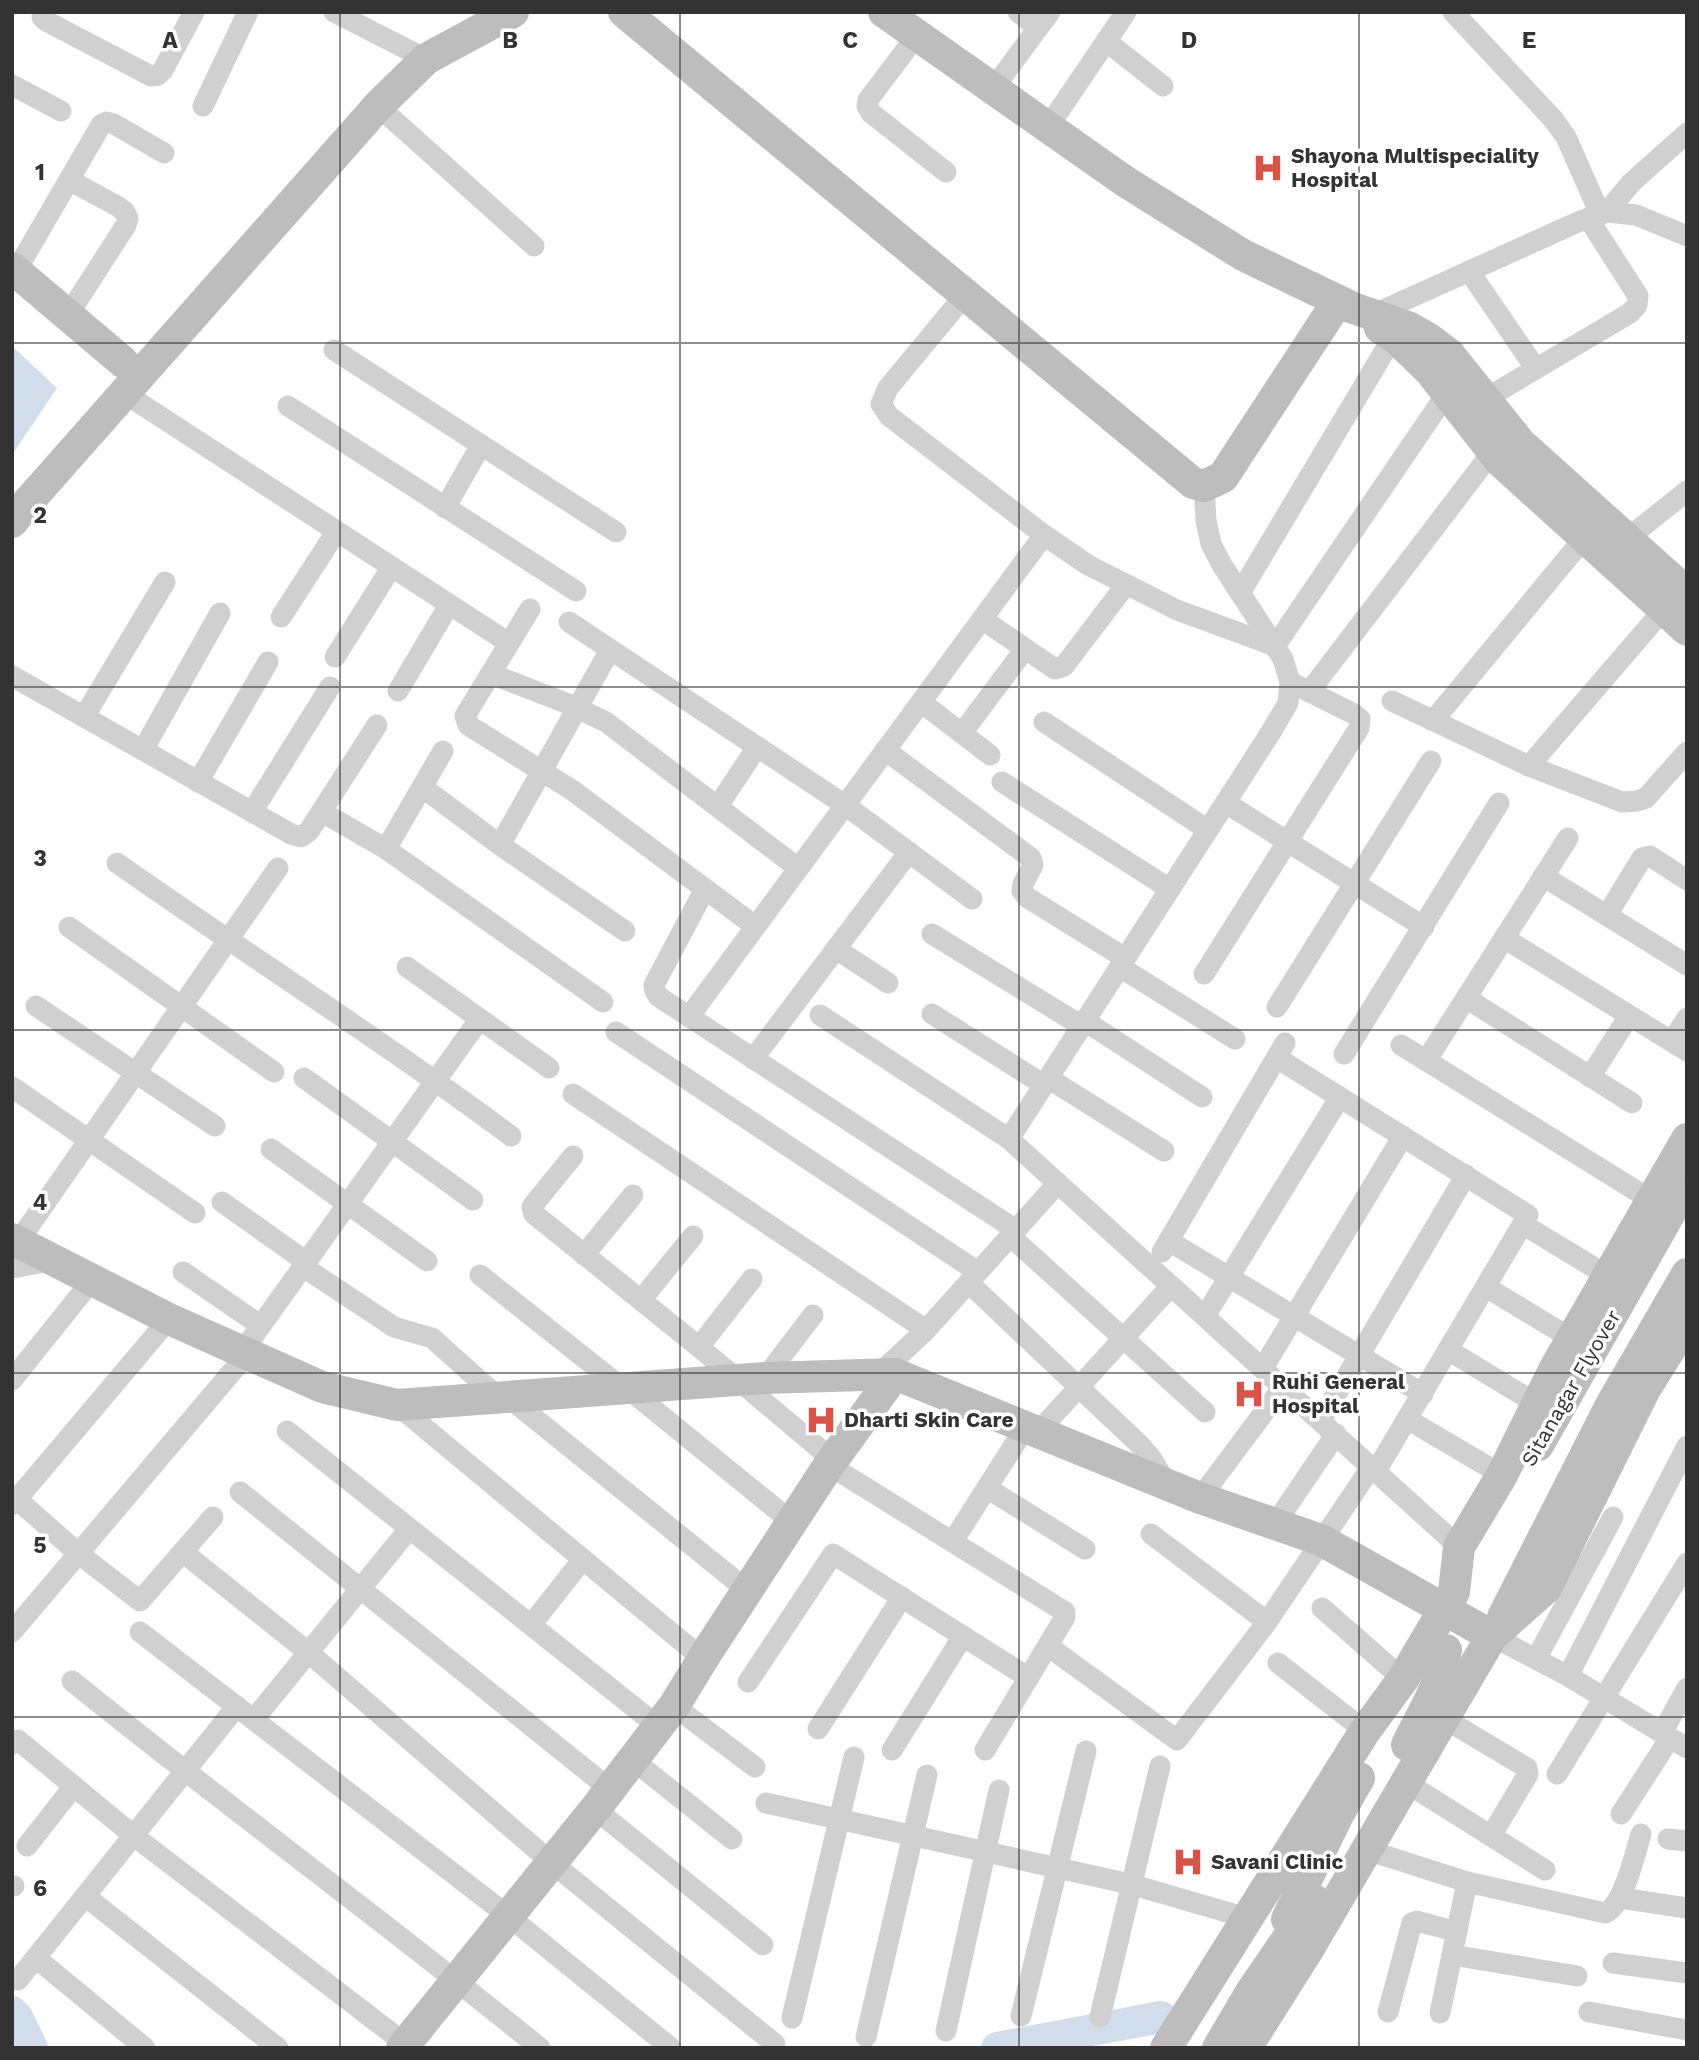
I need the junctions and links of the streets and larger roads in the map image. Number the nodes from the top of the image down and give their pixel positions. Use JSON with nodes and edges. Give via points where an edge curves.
{"nodes":[{"id":1,"x":43,"y":12,"type":"edge"},
{"id":2,"x":193,"y":12,"type":"edge"},
{"id":3,"x":248,"y":12,"type":"edge"},
{"id":4,"x":334,"y":12,"type":"edge"},
{"id":5,"x":513,"y":12,"type":"edge"},
{"id":6,"x":624,"y":12,"type":"edge"},
{"id":7,"x":884,"y":12,"type":"edge"},
{"id":8,"x":1018,"y":12,"type":"edge"},
{"id":9,"x":1126,"y":12,"type":"edge"},
{"id":10,"x":1453,"y":12,"type":"edge"},
{"id":11,"x":1044,"y":20,"type":"edge"},
{"id":12,"x":916,"y":35,"type":"junction"},
{"id":13,"x":1106,"y":41,"type":"junction"},
{"id":14,"x":420,"y":64,"type":"junction"},
{"id":15,"x":12,"y":85,"type":"edge"},
{"id":16,"x":1163,"y":86,"type":"dead end"},
{"id":17,"x":993,"y":89,"type":"junction"},
{"id":18,"x":203,"y":106,"type":"dead end"},
{"id":19,"x":378,"y":106,"type":"junction"},
{"id":20,"x":61,"y":111,"type":"dead end"},
{"id":21,"x":1048,"y":127,"type":"junction"},
{"id":22,"x":1687,"y":133,"type":"edge"},
{"id":23,"x":164,"y":153,"type":"dead end"},
{"id":24,"x":946,"y":172,"type":"dead end"},
{"id":25,"x":69,"y":180,"type":"junction"},
{"id":26,"x":1598,"y":215,"type":"junction"},
{"id":27,"x":1686,"y":234,"type":"edge"},
{"id":28,"x":534,"y":246,"type":"dead end"},
{"id":29,"x":14,"y":269,"type":"edge"},
{"id":30,"x":1469,"y":271,"type":"junction"},
{"id":31,"x":965,"y":295,"type":"junction"},
{"id":32,"x":68,"y":315,"type":"junction"},
{"id":33,"x":1364,"y":315,"type":"junction"},
{"id":34,"x":334,"y":350,"type":"dead end"},
{"id":35,"x":123,"y":362,"type":"junction"},
{"id":36,"x":1536,"y":369,"type":"junction"},
{"id":37,"x":124,"y":393,"type":"junction"},
{"id":38,"x":1447,"y":393,"type":"junction"},
{"id":39,"x":1485,"y":399,"type":"junction"},
{"id":40,"x":288,"y":406,"type":"dead end"},
{"id":41,"x":481,"y":445,"type":"junction"},
{"id":42,"x":1493,"y":451,"type":"junction"},
{"id":43,"x":1204,"y":486,"type":"junction"},
{"id":44,"x":1687,"y":491,"type":"edge"},
{"id":45,"x":12,"y":498,"type":"edge"},
{"id":46,"x":443,"y":507,"type":"junction"},
{"id":47,"x":12,"y":522,"type":"edge"},
{"id":48,"x":616,"y":531,"type":"dead end"},
{"id":49,"x":336,"y":532,"type":"junction"},
{"id":50,"x":1044,"y":535,"type":"junction"},
{"id":51,"x":1606,"y":543,"type":"junction"},
{"id":52,"x":391,"y":568,"type":"junction"},
{"id":53,"x":165,"y":582,"type":"dead end"},
{"id":54,"x":1125,"y":586,"type":"junction"},
{"id":55,"x":576,"y":591,"type":"dead end"},
{"id":56,"x":1240,"y":593,"type":"junction"},
{"id":57,"x":449,"y":605,"type":"junction"},
{"id":58,"x":530,"y":609,"type":"dead end"},
{"id":59,"x":1679,"y":611,"type":"edge"},
{"id":60,"x":220,"y":614,"type":"dead end"},
{"id":61,"x":281,"y":617,"type":"dead end"},
{"id":62,"x":982,"y":619,"type":"junction"},
{"id":63,"x":569,"y":622,"type":"dead end"},
{"id":64,"x":509,"y":643,"type":"junction"},
{"id":65,"x":1275,"y":646,"type":"junction"},
{"id":66,"x":1025,"y":649,"type":"junction"},
{"id":67,"x":610,"y":650,"type":"junction"},
{"id":68,"x":335,"y":657,"type":"dead end"},
{"id":69,"x":268,"y":662,"type":"dead end"},
{"id":70,"x":491,"y":674,"type":"junction"},
{"id":71,"x":12,"y":676,"type":"edge"},
{"id":72,"x":330,"y":687,"type":"dead end"},
{"id":73,"x":1300,"y":687,"type":"junction"},
{"id":74,"x":398,"y":691,"type":"dead end"},
{"id":75,"x":1392,"y":701,"type":"dead end"},
{"id":76,"x":920,"y":702,"type":"junction"},
{"id":77,"x":578,"y":709,"type":"junction"},
{"id":78,"x":84,"y":717,"type":"junction"},
{"id":79,"x":1433,"y":721,"type":"junction"},
{"id":80,"x":1044,"y":722,"type":"dead end"},
{"id":81,"x":377,"y":725,"type":"dead end"},
{"id":82,"x":962,"y":733,"type":"junction"},
{"id":83,"x":757,"y":747,"type":"junction"},
{"id":84,"x":143,"y":750,"type":"junction"},
{"id":85,"x":885,"y":750,"type":"junction"},
{"id":86,"x":443,"y":751,"type":"dead end"},
{"id":87,"x":1687,"y":752,"type":"edge"},
{"id":88,"x":990,"y":755,"type":"dead end"},
{"id":89,"x":1431,"y":761,"type":"dead end"},
{"id":90,"x":1530,"y":766,"type":"junction"},
{"id":91,"x":543,"y":771,"type":"junction"},
{"id":92,"x":198,"y":782,"type":"junction"},
{"id":93,"x":1002,"y":782,"type":"dead end"},
{"id":94,"x":422,"y":788,"type":"junction"},
{"id":95,"x":1226,"y":803,"type":"junction"},
{"id":96,"x":1499,"y":803,"type":"dead end"},
{"id":97,"x":845,"y":805,"type":"junction"},
{"id":98,"x":718,"y":806,"type":"junction"},
{"id":99,"x":252,"y":813,"type":"junction"},
{"id":100,"x":322,"y":813,"type":"junction"},
{"id":101,"x":1209,"y":830,"type":"junction"},
{"id":102,"x":1568,"y":838,"type":"dead end"},
{"id":103,"x":1288,"y":841,"type":"junction"},
{"id":104,"x":500,"y":845,"type":"junction"},
{"id":105,"x":386,"y":849,"type":"junction"},
{"id":106,"x":909,"y":852,"type":"junction"},
{"id":107,"x":117,"y":863,"type":"dead end"},
{"id":108,"x":278,"y":868,"type":"dead end"},
{"id":109,"x":798,"y":868,"type":"junction"},
{"id":110,"x":1544,"y":876,"type":"junction"},
{"id":111,"x":1687,"y":880,"type":"edge"},
{"id":112,"x":1354,"y":883,"type":"junction"},
{"id":113,"x":705,"y":888,"type":"junction"},
{"id":114,"x":1170,"y":889,"type":"junction"},
{"id":115,"x":972,"y":899,"type":"dead end"},
{"id":116,"x":1606,"y":915,"type":"junction"},
{"id":117,"x":755,"y":926,"type":"junction"},
{"id":118,"x":1424,"y":927,"type":"junction"},
{"id":119,"x":69,"y":928,"type":"dead end"},
{"id":120,"x":625,"y":931,"type":"dead end"},
{"id":121,"x":932,"y":933,"type":"dead end"},
{"id":122,"x":1504,"y":938,"type":"junction"},
{"id":123,"x":227,"y":940,"type":"junction"},
{"id":124,"x":836,"y":949,"type":"junction"},
{"id":125,"x":1123,"y":963,"type":"junction"},
{"id":126,"x":1687,"y":965,"type":"edge"},
{"id":127,"x":407,"y":967,"type":"dead end"},
{"id":128,"x":1204,"y":974,"type":"dead end"},
{"id":129,"x":888,"y":983,"type":"dead end"},
{"id":130,"x":1466,"y":998,"type":"junction"},
{"id":131,"x":603,"y":1002,"type":"dead end"},
{"id":132,"x":36,"y":1006,"type":"dead end"},
{"id":133,"x":180,"y":1007,"type":"junction"},
{"id":134,"x":1277,"y":1007,"type":"dead end"},
{"id":135,"x":932,"y":1014,"type":"dead end"},
{"id":136,"x":820,"y":1015,"type":"dead end"},
{"id":137,"x":1629,"y":1016,"type":"junction"},
{"id":138,"x":689,"y":1017,"type":"junction"},
{"id":139,"x":1687,"y":1018,"type":"edge"},
{"id":140,"x":479,"y":1020,"type":"junction"},
{"id":141,"x":1084,"y":1023,"type":"junction"},
{"id":142,"x":616,"y":1032,"type":"dead end"},
{"id":143,"x":1235,"y":1039,"type":"dead end"},
{"id":144,"x":1401,"y":1045,"type":"dead end"},
{"id":145,"x":1679,"y":1046,"type":"edge"},
{"id":146,"x":1344,"y":1054,"type":"dead end"},
{"id":147,"x":753,"y":1059,"type":"junction"},
{"id":148,"x":1426,"y":1061,"type":"junction"},
{"id":149,"x":550,"y":1068,"type":"dead end"},
{"id":150,"x":274,"y":1072,"type":"dead end"},
{"id":151,"x":135,"y":1073,"type":"junction"},
{"id":152,"x":304,"y":1077,"type":"dead end"},
{"id":153,"x":1590,"y":1077,"type":"junction"},
{"id":154,"x":436,"y":1080,"type":"junction"},
{"id":155,"x":1046,"y":1082,"type":"junction"},
{"id":156,"x":12,"y":1087,"type":"edge"},
{"id":157,"x":573,"y":1094,"type":"dead end"},
{"id":158,"x":1202,"y":1097,"type":"dead end"},
{"id":159,"x":1340,"y":1097,"type":"junction"},
{"id":160,"x":1632,"y":1103,"type":"dead end"},
{"id":161,"x":215,"y":1126,"type":"dead end"},
{"id":162,"x":511,"y":1136,"type":"dead end"},
{"id":163,"x":1403,"y":1136,"type":"junction"},
{"id":164,"x":1009,"y":1139,"type":"junction"},
{"id":165,"x":1687,"y":1139,"type":"edge"},
{"id":166,"x":89,"y":1140,"type":"junction"},
{"id":167,"x":392,"y":1141,"type":"junction"},
{"id":168,"x":271,"y":1149,"type":"dead end"},
{"id":169,"x":1164,"y":1151,"type":"dead end"},
{"id":170,"x":573,"y":1156,"type":"dead end"},
{"id":171,"x":1466,"y":1175,"type":"junction"},
{"id":172,"x":1058,"y":1183,"type":"junction"},
{"id":173,"x":1687,"y":1183,"type":"edge"},
{"id":174,"x":633,"y":1195,"type":"dead end"},
{"id":175,"x":473,"y":1200,"type":"dead end"},
{"id":176,"x":1651,"y":1200,"type":"junction"},
{"id":177,"x":222,"y":1202,"type":"dead end"},
{"id":178,"x":348,"y":1202,"type":"junction"},
{"id":179,"x":195,"y":1213,"type":"dead end"},
{"id":180,"x":1524,"y":1224,"type":"junction"},
{"id":181,"x":1013,"y":1233,"type":"junction"},
{"id":182,"x":693,"y":1236,"type":"dead end"},
{"id":183,"x":1169,"y":1241,"type":"junction"},
{"id":184,"x":14,"y":1250,"type":"edge"},
{"id":185,"x":584,"y":1255,"type":"junction"},
{"id":186,"x":427,"y":1261,"type":"dead end"},
{"id":187,"x":304,"y":1264,"type":"junction"},
{"id":188,"x":1153,"y":1269,"type":"junction"},
{"id":189,"x":183,"y":1272,"type":"dead end"},
{"id":190,"x":1687,"y":1274,"type":"edge"},
{"id":191,"x":480,"y":1275,"type":"dead end"},
{"id":192,"x":1608,"y":1276,"type":"junction"},
{"id":193,"x":1229,"y":1277,"type":"junction"},
{"id":194,"x":973,"y":1278,"type":"junction"},
{"id":195,"x":93,"y":1279,"type":"junction"},
{"id":196,"x":752,"y":1279,"type":"dead end"},
{"id":197,"x":1171,"y":1286,"type":"junction"},
{"id":198,"x":1486,"y":1287,"type":"junction"},
{"id":199,"x":641,"y":1300,"type":"junction"},
{"id":200,"x":813,"y":1315,"type":"dead end"},
{"id":201,"x":1205,"y":1316,"type":"junction"},
{"id":202,"x":1295,"y":1317,"type":"junction"},
{"id":203,"x":169,"y":1319,"type":"junction"},
{"id":204,"x":1687,"y":1322,"type":"edge"},
{"id":205,"x":260,"y":1325,"type":"junction"},
{"id":206,"x":926,"y":1330,"type":"junction"},
{"id":207,"x":1124,"y":1338,"type":"junction"},
{"id":208,"x":1572,"y":1339,"type":"junction"},
{"id":209,"x":699,"y":1347,"type":"junction"},
{"id":210,"x":1448,"y":1350,"type":"junction"},
{"id":211,"x":244,"y":1353,"type":"junction"},
{"id":212,"x":1359,"y":1356,"type":"junction"},
{"id":213,"x":1263,"y":1368,"type":"junction"},
{"id":214,"x":887,"y":1374,"type":"junction"},
{"id":215,"x":752,"y":1379,"type":"junction"},
{"id":216,"x":12,"y":1380,"type":"edge"},
{"id":217,"x":623,"y":1387,"type":"junction"},
{"id":218,"x":1079,"y":1387,"type":"junction"},
{"id":219,"x":1283,"y":1387,"type":"junction"},
{"id":220,"x":1423,"y":1394,"type":"junction"},
{"id":221,"x":503,"y":1397,"type":"junction"},
{"id":222,"x":1537,"y":1404,"type":"junction"},
{"id":223,"x":397,"y":1405,"type":"junction"},
{"id":224,"x":1205,"y":1412,"type":"dead end"},
{"id":225,"x":1407,"y":1419,"type":"junction"},
{"id":226,"x":1329,"y":1427,"type":"junction"},
{"id":227,"x":1031,"y":1430,"type":"junction"},
{"id":228,"x":287,"y":1431,"type":"dead end"},
{"id":229,"x":1687,"y":1446,"type":"edge"},
{"id":230,"x":831,"y":1462,"type":"junction"},
{"id":231,"x":1374,"y":1469,"type":"junction"},
{"id":232,"x":1502,"y":1475,"type":"junction"},
{"id":233,"x":1167,"y":1485,"type":"junction"},
{"id":234,"x":987,"y":1488,"type":"junction"},
{"id":235,"x":240,"y":1492,"type":"dead end"},
{"id":236,"x":1199,"y":1498,"type":"junction"},
{"id":237,"x":14,"y":1500,"type":"edge"},
{"id":238,"x":213,"y":1517,"type":"dead end"},
{"id":239,"x":1613,"y":1517,"type":"dead end"},
{"id":240,"x":792,"y":1522,"type":"junction"},
{"id":241,"x":1275,"y":1524,"type":"junction"},
{"id":242,"x":409,"y":1529,"type":"junction"},
{"id":243,"x":1151,"y":1534,"type":"dead end"},
{"id":244,"x":1321,"y":1540,"type":"junction"},
{"id":245,"x":953,"y":1542,"type":"junction"},
{"id":246,"x":1085,"y":1549,"type":"dead end"},
{"id":247,"x":1467,"y":1550,"type":"junction"},
{"id":248,"x":184,"y":1553,"type":"junction"},
{"id":249,"x":79,"y":1554,"type":"junction"},
{"id":250,"x":583,"y":1559,"type":"junction"},
{"id":251,"x":1687,"y":1563,"type":"edge"},
{"id":252,"x":360,"y":1589,"type":"junction"},
{"id":253,"x":747,"y":1590,"type":"junction"},
{"id":254,"x":902,"y":1597,"type":"junction"},
{"id":255,"x":1449,"y":1600,"type":"junction"},
{"id":256,"x":1322,"y":1608,"type":"dead end"},
{"id":257,"x":1267,"y":1622,"type":"junction"},
{"id":258,"x":531,"y":1625,"type":"junction"},
{"id":259,"x":12,"y":1632,"type":"edge"},
{"id":260,"x":141,"y":1632,"type":"dead end"},
{"id":261,"x":963,"y":1636,"type":"junction"},
{"id":262,"x":1492,"y":1636,"type":"junction"},
{"id":263,"x":1048,"y":1646,"type":"junction"},
{"id":264,"x":308,"y":1652,"type":"junction"},
{"id":265,"x":703,"y":1659,"type":"junction"},
{"id":266,"x":1536,"y":1659,"type":"junction"},
{"id":267,"x":1278,"y":1663,"type":"dead end"},
{"id":268,"x":1568,"y":1676,"type":"junction"},
{"id":269,"x":1029,"y":1678,"type":"junction"},
{"id":270,"x":1403,"y":1679,"type":"junction"},
{"id":271,"x":72,"y":1681,"type":"dead end"},
{"id":272,"x":748,"y":1682,"type":"dead end"},
{"id":273,"x":1687,"y":1688,"type":"edge"},
{"id":274,"x":1605,"y":1698,"type":"junction"},
{"id":275,"x":246,"y":1712,"type":"junction"},
{"id":276,"x":667,"y":1716,"type":"junction"},
{"id":277,"x":1445,"y":1719,"type":"junction"},
{"id":278,"x":818,"y":1729,"type":"dead end"},
{"id":279,"x":1365,"y":1731,"type":"junction"},
{"id":280,"x":1673,"y":1740,"type":"edge"},
{"id":281,"x":12,"y":1744,"type":"edge"},
{"id":282,"x":892,"y":1750,"type":"dead end"},
{"id":283,"x":985,"y":1750,"type":"dead end"},
{"id":284,"x":1086,"y":1751,"type":"dead end"},
{"id":285,"x":854,"y":1757,"type":"dead end"},
{"id":286,"x":634,"y":1760,"type":"junction"},
{"id":287,"x":1160,"y":1766,"type":"dead end"},
{"id":288,"x":755,"y":1767,"type":"dead end"},
{"id":289,"x":184,"y":1772,"type":"junction"},
{"id":290,"x":1557,"y":1774,"type":"dead end"},
{"id":291,"x":927,"y":1775,"type":"dead end"},
{"id":292,"x":1407,"y":1783,"type":"junction"},
{"id":293,"x":74,"y":1786,"type":"junction"},
{"id":294,"x":999,"y":1790,"type":"dead end"},
{"id":295,"x":603,"y":1799,"type":"junction"},
{"id":296,"x":766,"y":1802,"type":"dead end"},
{"id":297,"x":1621,"y":1814,"type":"dead end"},
{"id":298,"x":839,"y":1820,"type":"junction"},
{"id":299,"x":1641,"y":1834,"type":"dead end"},
{"id":300,"x":134,"y":1836,"type":"junction"},
{"id":301,"x":913,"y":1836,"type":"junction"},
{"id":302,"x":1491,"y":1836,"type":"junction"},
{"id":303,"x":732,"y":1839,"type":"dead end"},
{"id":304,"x":27,"y":1846,"type":"dead end"},
{"id":305,"x":1367,"y":1850,"type":"junction"},
{"id":306,"x":985,"y":1851,"type":"junction"},
{"id":307,"x":552,"y":1863,"type":"junction"},
{"id":308,"x":1058,"y":1867,"type":"junction"},
{"id":309,"x":1545,"y":1870,"type":"dead end"},
{"id":310,"x":1467,"y":1882,"type":"junction"},
{"id":311,"x":1130,"y":1884,"type":"junction"},
{"id":312,"x":85,"y":1896,"type":"junction"},
{"id":313,"x":1620,"y":1898,"type":"junction"},
{"id":314,"x":1687,"y":1908,"type":"edge"},
{"id":315,"x":507,"y":1915,"type":"junction"},
{"id":316,"x":1247,"y":1918,"type":"junction"},
{"id":317,"x":1457,"y":1932,"type":"junction"},
{"id":318,"x":762,"y":1945,"type":"dead end"},
{"id":319,"x":1452,"y":1955,"type":"junction"},
{"id":320,"x":36,"y":1958,"type":"junction"},
{"id":321,"x":1613,"y":1963,"type":"dead end"},
{"id":322,"x":1687,"y":1973,"type":"edge"},
{"id":323,"x":1577,"y":1976,"type":"dead end"},
{"id":324,"x":18,"y":1980,"type":"dead end"},
{"id":325,"x":456,"y":1980,"type":"junction"},
{"id":326,"x":1251,"y":1992,"type":"junction"},
{"id":327,"x":1388,"y":2012,"type":"dead end"},
{"id":328,"x":1589,"y":2012,"type":"dead end"},
{"id":329,"x":1440,"y":2013,"type":"dead end"},
{"id":330,"x":1021,"y":2016,"type":"dead end"},
{"id":331,"x":1100,"y":2017,"type":"dead end"},
{"id":332,"x":792,"y":2018,"type":"dead end"},
{"id":333,"x":1687,"y":2030,"type":"edge"},
{"id":334,"x":946,"y":2031,"type":"dead end"},
{"id":335,"x":866,"y":2037,"type":"dead end"},
{"id":336,"x":775,"y":2044,"type":"dead end"},
{"id":337,"x":406,"y":2046,"type":"edge"},
{"id":338,"x":145,"y":2048,"type":"edge"},
{"id":339,"x":278,"y":2048,"type":"edge"},
{"id":340,"x":540,"y":2048,"type":"edge"},
{"id":341,"x":671,"y":2048,"type":"edge"},
{"id":342,"x":1166,"y":2048,"type":"edge"},
{"id":343,"x":1218,"y":2048,"type":"edge"},
{"id":344,"x":1246,"y":2048,"type":"edge"}],
"edges":[{"from":1,"to":2,"type":"street","via":[[46,21],[150,76],[163,69]]},
{"from":3,"to":18,"type":"street"},
{"from":4,"to":14,"type":"street"},
{"from":5,"to":14,"type":"street"},
{"from":6,"to":31,"type":"street"},
{"from":7,"to":12,"type":"street"},
{"from":8,"to":11,"type":"street"},
{"from":9,"to":13,"type":"street"},
{"from":10,"to":26,"type":"street","via":[[1566,137]]},
{"from":11,"to":17,"type":"street"},
{"from":12,"to":17,"type":"street"},
{"from":12,"to":24,"type":"street","via":[[867,106]]},
{"from":13,"to":16,"type":"street"},
{"from":13,"to":21,"type":"street"},
{"from":14,"to":19,"type":"street"},
{"from":14,"to":35,"type":"street","via":[[379,82]]},
{"from":15,"to":20,"type":"street"},
{"from":17,"to":21,"type":"street"},
{"from":19,"to":28,"type":"street"},
{"from":19,"to":37,"type":"street"},
{"from":21,"to":33,"type":"street","via":[[1243,255]]},
{"from":22,"to":26,"type":"street"},
{"from":23,"to":25,"type":"street","via":[[107,122]]},
{"from":25,"to":29,"type":"street"},
{"from":25,"to":32,"type":"street","via":[[117,206],[128,218]]},
{"from":26,"to":27,"type":"street","via":[[1636,215]]},
{"from":26,"to":30,"type":"street"},
{"from":26,"to":36,"type":"street","via":[[1638,296],[1637,305]]},
{"from":29,"to":32,"type":"street"},
{"from":30,"to":33,"type":"street"},
{"from":30,"to":36,"type":"street"},
{"from":31,"to":43,"type":"street","via":[[1192,482]]},
{"from":31,"to":50,"type":"street","via":[[888,388],[881,404],[889,416]]},
{"from":32,"to":35,"type":"street"},
{"from":33,"to":38,"type":"street","via":[[1430,371]]},
{"from":33,"to":39,"type":"street","via":[[1408,327],[1429,339],[1449,354]]},
{"from":33,"to":43,"type":"street","via":[[1223,477]]},
{"from":33,"to":56,"type":"street"},
{"from":34,"to":41,"type":"street"},
{"from":35,"to":45,"type":"street"},
{"from":36,"to":39,"type":"street"},
{"from":37,"to":47,"type":"street"},
{"from":37,"to":49,"type":"street"},
{"from":38,"to":42,"type":"street"},
{"from":38,"to":65,"type":"street"},
{"from":39,"to":51,"type":"street"},
{"from":40,"to":46,"type":"street"},
{"from":41,"to":46,"type":"street"},
{"from":41,"to":48,"type":"street"},
{"from":42,"to":51,"type":"street"},
{"from":42,"to":73,"type":"street"},
{"from":43,"to":56,"type":"street","via":[[1211,544]]},
{"from":44,"to":51,"type":"street"},
{"from":46,"to":55,"type":"street"},
{"from":49,"to":52,"type":"street"},
{"from":49,"to":61,"type":"street"},
{"from":50,"to":54,"type":"street"},
{"from":50,"to":62,"type":"street"},
{"from":51,"to":59,"type":"street"},
{"from":51,"to":79,"type":"street"},
{"from":52,"to":57,"type":"street"},
{"from":52,"to":68,"type":"street"},
{"from":53,"to":78,"type":"street"},
{"from":54,"to":65,"type":"street"},
{"from":54,"to":66,"type":"street","via":[[1064,666],[1055,669]]},
{"from":56,"to":65,"type":"street"},
{"from":57,"to":64,"type":"street"},
{"from":57,"to":74,"type":"street"},
{"from":58,"to":64,"type":"street"},
{"from":59,"to":90,"type":"street"},
{"from":60,"to":84,"type":"street"},
{"from":62,"to":66,"type":"street"},
{"from":62,"to":76,"type":"street"},
{"from":63,"to":67,"type":"street"},
{"from":64,"to":70,"type":"street"},
{"from":65,"to":73,"type":"street"},
{"from":66,"to":82,"type":"street"},
{"from":67,"to":77,"type":"street"},
{"from":67,"to":83,"type":"street"},
{"from":69,"to":92,"type":"street"},
{"from":70,"to":77,"type":"street"},
{"from":70,"to":91,"type":"street","via":[[465,721]]},
{"from":71,"to":78,"type":"street"},
{"from":72,"to":99,"type":"street"},
{"from":73,"to":95,"type":"street"},
{"from":73,"to":103,"type":"street","via":[[1360,719],[1359,728]]},
{"from":75,"to":79,"type":"street"},
{"from":76,"to":82,"type":"street"},
{"from":76,"to":85,"type":"street"},
{"from":77,"to":91,"type":"street"},
{"from":77,"to":98,"type":"street","via":[[625,734]]},
{"from":78,"to":84,"type":"street"},
{"from":79,"to":90,"type":"street"},
{"from":80,"to":101,"type":"street"},
{"from":81,"to":100,"type":"street"},
{"from":82,"to":88,"type":"street"},
{"from":83,"to":97,"type":"street"},
{"from":83,"to":98,"type":"street"},
{"from":84,"to":92,"type":"street"},
{"from":85,"to":97,"type":"street"},
{"from":85,"to":125,"type":"street","via":[[1031,858],[1033,865],[1022,891],[1028,898]]},
{"from":86,"to":94,"type":"street"},
{"from":87,"to":90,"type":"street","via":[[1655,789],[1637,802],[1622,802]]},
{"from":89,"to":112,"type":"street"},
{"from":91,"to":104,"type":"street"},
{"from":91,"to":113,"type":"street"},
{"from":92,"to":99,"type":"street"},
{"from":93,"to":114,"type":"street"},
{"from":94,"to":104,"type":"street"},
{"from":94,"to":105,"type":"street"},
{"from":95,"to":101,"type":"street"},
{"from":95,"to":103,"type":"street"},
{"from":96,"to":118,"type":"street"},
{"from":97,"to":106,"type":"street"},
{"from":97,"to":109,"type":"street"},
{"from":98,"to":109,"type":"street"},
{"from":99,"to":100,"type":"street","via":[[301,837]]},
{"from":100,"to":105,"type":"street"},
{"from":101,"to":114,"type":"street"},
{"from":102,"to":110,"type":"street"},
{"from":103,"to":112,"type":"street"},
{"from":103,"to":128,"type":"street"},
{"from":104,"to":120,"type":"street"},
{"from":105,"to":131,"type":"street"},
{"from":106,"to":115,"type":"street"},
{"from":106,"to":124,"type":"street"},
{"from":107,"to":123,"type":"street"},
{"from":108,"to":123,"type":"street"},
{"from":109,"to":117,"type":"street"},
{"from":110,"to":116,"type":"street"},
{"from":110,"to":122,"type":"street"},
{"from":111,"to":116,"type":"street","via":[[1646,856]]},
{"from":112,"to":118,"type":"street"},
{"from":112,"to":134,"type":"street"},
{"from":113,"to":117,"type":"street"},
{"from":113,"to":138,"type":"street","via":[[654,985],[659,997]]},
{"from":114,"to":125,"type":"street"},
{"from":116,"to":126,"type":"street"},
{"from":117,"to":138,"type":"street"},
{"from":118,"to":146,"type":"street"},
{"from":119,"to":133,"type":"street"},
{"from":121,"to":141,"type":"street"},
{"from":122,"to":130,"type":"street"},
{"from":122,"to":137,"type":"street"},
{"from":123,"to":133,"type":"street"},
{"from":123,"to":154,"type":"street"},
{"from":124,"to":129,"type":"street"},
{"from":124,"to":147,"type":"street"},
{"from":125,"to":141,"type":"street"},
{"from":125,"to":143,"type":"street"},
{"from":127,"to":140,"type":"street"},
{"from":130,"to":148,"type":"street"},
{"from":130,"to":153,"type":"street"},
{"from":132,"to":151,"type":"street"},
{"from":133,"to":150,"type":"street"},
{"from":133,"to":151,"type":"street"},
{"from":135,"to":155,"type":"street"},
{"from":136,"to":164,"type":"street"},
{"from":137,"to":145,"type":"street"},
{"from":137,"to":153,"type":"street"},
{"from":138,"to":147,"type":"street"},
{"from":139,"to":145,"type":"street"},
{"from":140,"to":149,"type":"street"},
{"from":140,"to":154,"type":"street"},
{"from":141,"to":155,"type":"street"},
{"from":141,"to":158,"type":"street"},
{"from":142,"to":194,"type":"street"},
{"from":144,"to":148,"type":"street"},
{"from":147,"to":181,"type":"street"},
{"from":148,"to":176,"type":"street"},
{"from":151,"to":161,"type":"street"},
{"from":151,"to":166,"type":"street"},
{"from":152,"to":167,"type":"street"},
{"from":153,"to":160,"type":"street"},
{"from":154,"to":162,"type":"street"},
{"from":154,"to":167,"type":"street"},
{"from":155,"to":164,"type":"street"},
{"from":155,"to":169,"type":"street"},
{"from":156,"to":166,"type":"street"},
{"from":157,"to":206,"type":"street"},
{"from":159,"to":163,"type":"street"},
{"from":159,"to":183,"type":"street","via":[[1281,1051]]},
{"from":159,"to":193,"type":"street"},
{"from":163,"to":171,"type":"street"},
{"from":163,"to":202,"type":"street"},
{"from":164,"to":172,"type":"street"},
{"from":165,"to":176,"type":"street"},
{"from":166,"to":179,"type":"street"},
{"from":166,"to":184,"type":"street"},
{"from":167,"to":175,"type":"street"},
{"from":167,"to":178,"type":"street"},
{"from":168,"to":178,"type":"street"},
{"from":170,"to":185,"type":"street","via":[[532,1211]]},
{"from":171,"to":180,"type":"street","via":[[1525,1211]]},
{"from":171,"to":212,"type":"street"},
{"from":172,"to":181,"type":"street"},
{"from":172,"to":188,"type":"street"},
{"from":173,"to":247,"type":"street","name":"Sitanagar Flyover"},
{"from":174,"to":185,"type":"street"},
{"from":176,"to":192,"type":"street"},
{"from":177,"to":187,"type":"street"},
{"from":178,"to":186,"type":"street"},
{"from":178,"to":187,"type":"street"},
{"from":180,"to":192,"type":"street"},
{"from":180,"to":198,"type":"street"},
{"from":181,"to":194,"type":"street"},
{"from":181,"to":207,"type":"street"},
{"from":182,"to":199,"type":"street"},
{"from":183,"to":188,"type":"street"},
{"from":183,"to":193,"type":"street"},
{"from":184,"to":195,"type":"street","via":[[55,1260]]},
{"from":185,"to":199,"type":"street"},
{"from":187,"to":205,"type":"street"},
{"from":187,"to":221,"type":"street","via":[[394,1328],[432,1338]]},
{"from":188,"to":197,"type":"street"},
{"from":189,"to":205,"type":"street"},
{"from":190,"to":262,"type":"street","name":"Sitanagar Flyover","via":[[1611,1405]]},
{"from":191,"to":217,"type":"street"},
{"from":192,"to":208,"type":"street"},
{"from":193,"to":201,"type":"street"},
{"from":193,"to":202,"type":"street"},
{"from":194,"to":206,"type":"street"},
{"from":194,"to":218,"type":"street"},
{"from":195,"to":203,"type":"street"},
{"from":195,"to":216,"type":"street"},
{"from":196,"to":209,"type":"street"},
{"from":197,"to":201,"type":"street"},
{"from":197,"to":207,"type":"street"},
{"from":198,"to":208,"type":"street"},
{"from":198,"to":210,"type":"street"},
{"from":199,"to":209,"type":"street"},
{"from":200,"to":215,"type":"street"},
{"from":201,"to":213,"type":"street"},
{"from":202,"to":212,"type":"street"},
{"from":202,"to":213,"type":"street"},
{"from":203,"to":211,"type":"street"},
{"from":203,"to":237,"type":"street"},
{"from":204,"to":262,"type":"street","via":[[1645,1389],[1545,1588]]},
{"from":205,"to":211,"type":"street"},
{"from":206,"to":214,"type":"street"},
{"from":207,"to":218,"type":"street"},
{"from":207,"to":224,"type":"street"},
{"from":208,"to":222,"type":"street"},
{"from":209,"to":215,"type":"street"},
{"from":210,"to":220,"type":"street"},
{"from":210,"to":222,"type":"street"},
{"from":211,"to":223,"type":"street","via":[[322,1387]]},
{"from":211,"to":249,"type":"street"},
{"from":212,"to":220,"type":"street"},
{"from":212,"to":226,"type":"street"},
{"from":213,"to":219,"type":"street"},
{"from":214,"to":215,"type":"street"},
{"from":214,"to":227,"type":"street"},
{"from":214,"to":230,"type":"street"},
{"from":215,"to":217,"type":"street"},
{"from":215,"to":230,"type":"street"},
{"from":217,"to":221,"type":"street"},
{"from":217,"to":240,"type":"street"},
{"from":218,"to":227,"type":"street"},
{"from":218,"to":233,"type":"street","via":[[1153,1459]]},
{"from":219,"to":226,"type":"street"},
{"from":219,"to":236,"type":"street"},
{"from":220,"to":225,"type":"street"},
{"from":221,"to":223,"type":"street"},
{"from":221,"to":253,"type":"street"},
{"from":222,"to":232,"type":"street"},
{"from":223,"to":250,"type":"street"},
{"from":225,"to":231,"type":"street"},
{"from":225,"to":232,"type":"street"},
{"from":226,"to":231,"type":"street"},
{"from":226,"to":241,"type":"street"},
{"from":227,"to":233,"type":"street"},
{"from":227,"to":234,"type":"street"},
{"from":228,"to":242,"type":"street"},
{"from":229,"to":268,"type":"street"},
{"from":230,"to":240,"type":"street"},
{"from":230,"to":245,"type":"street"},
{"from":231,"to":244,"type":"street"},
{"from":231,"to":247,"type":"street"},
{"from":232,"to":247,"type":"street"},
{"from":233,"to":236,"type":"street"},
{"from":234,"to":245,"type":"street"},
{"from":234,"to":246,"type":"street"},
{"from":235,"to":252,"type":"street"},
{"from":236,"to":241,"type":"street"},
{"from":237,"to":249,"type":"street"},
{"from":238,"to":248,"type":"street"},
{"from":239,"to":266,"type":"street"},
{"from":240,"to":253,"type":"street"},
{"from":241,"to":244,"type":"street"},
{"from":242,"to":252,"type":"street"},
{"from":242,"to":258,"type":"street"},
{"from":243,"to":257,"type":"street"},
{"from":244,"to":255,"type":"street"},
{"from":244,"to":257,"type":"street"},
{"from":245,"to":263,"type":"street","via":[[1065,1612]]},
{"from":247,"to":255,"type":"street"},
{"from":248,"to":249,"type":"street","via":[[142,1601]]},
{"from":248,"to":264,"type":"street"},
{"from":249,"to":259,"type":"street"},
{"from":250,"to":258,"type":"street"},
{"from":250,"to":265,"type":"street"},
{"from":251,"to":274,"type":"street"},
{"from":252,"to":264,"type":"street"},
{"from":252,"to":295,"type":"street"},
{"from":253,"to":265,"type":"street"},
{"from":254,"to":261,"type":"street"},
{"from":254,"to":272,"type":"street","via":[[831,1555]]},
{"from":254,"to":278,"type":"street"},
{"from":255,"to":262,"type":"street"},
{"from":255,"to":270,"type":"street"},
{"from":256,"to":270,"type":"street"},
{"from":257,"to":263,"type":"street","via":[[1177,1740]]},
{"from":258,"to":276,"type":"street"},
{"from":260,"to":275,"type":"street"},
{"from":261,"to":269,"type":"street"},
{"from":261,"to":282,"type":"street"},
{"from":262,"to":266,"type":"street"},
{"from":262,"to":277,"type":"street","name":"Sitanagar Flyover"},
{"from":263,"to":269,"type":"street"},
{"from":264,"to":275,"type":"street"},
{"from":264,"to":307,"type":"street"},
{"from":265,"to":276,"type":"street"},
{"from":266,"to":268,"type":"street"},
{"from":267,"to":279,"type":"street"},
{"from":268,"to":274,"type":"street"},
{"from":269,"to":283,"type":"street"},
{"from":270,"to":279,"type":"street"},
{"from":271,"to":289,"type":"street"},
{"from":273,"to":280,"type":"street"},
{"from":274,"to":280,"type":"street"},
{"from":274,"to":290,"type":"street"},
{"from":275,"to":289,"type":"street"},
{"from":275,"to":315,"type":"street"},
{"from":276,"to":286,"type":"street"},
{"from":276,"to":288,"type":"street"},
{"from":277,"to":292,"type":"street","name":"Sitanagar Flyover"},
{"from":277,"to":302,"type":"street","via":[[1527,1768],[1528,1774]]},
{"from":279,"to":316,"type":"street"},
{"from":280,"to":297,"type":"street"},
{"from":281,"to":293,"type":"street","via":[[18,1740]]},
{"from":284,"to":308,"type":"street"},
{"from":285,"to":298,"type":"street"},
{"from":286,"to":295,"type":"street"},
{"from":286,"to":303,"type":"street"},
{"from":287,"to":311,"type":"street"},
{"from":289,"to":300,"type":"street"},
{"from":289,"to":325,"type":"street"},
{"from":291,"to":301,"type":"street"},
{"from":292,"to":302,"type":"street"},
{"from":292,"to":305,"type":"street","name":"Sitanagar Flyover"},
{"from":293,"to":300,"type":"street"},
{"from":293,"to":304,"type":"street"},
{"from":294,"to":306,"type":"street"},
{"from":295,"to":307,"type":"street"},
{"from":295,"to":318,"type":"street"},
{"from":296,"to":298,"type":"street"},
{"from":298,"to":301,"type":"street"},
{"from":298,"to":332,"type":"street"},
{"from":299,"to":313,"type":"street"},
{"from":300,"to":312,"type":"street"},
{"from":300,"to":337,"type":"street"},
{"from":301,"to":306,"type":"street"},
{"from":301,"to":335,"type":"street"},
{"from":302,"to":309,"type":"street"},
{"from":305,"to":310,"type":"street"},
{"from":305,"to":344,"type":"street","name":"Sitanagar Flyover"},
{"from":306,"to":308,"type":"street"},
{"from":306,"to":334,"type":"street"},
{"from":307,"to":315,"type":"street"},
{"from":307,"to":336,"type":"street"},
{"from":308,"to":311,"type":"street"},
{"from":308,"to":330,"type":"street"},
{"from":310,"to":313,"type":"street","via":[[1605,1913]]},
{"from":310,"to":317,"type":"street"},
{"from":311,"to":316,"type":"street"},
{"from":311,"to":331,"type":"street"},
{"from":312,"to":320,"type":"street"},
{"from":312,"to":339,"type":"street"},
{"from":313,"to":314,"type":"street"},
{"from":315,"to":325,"type":"street"},
{"from":315,"to":341,"type":"street"},
{"from":316,"to":342,"type":"street"},
{"from":317,"to":319,"type":"street"},
{"from":317,"to":327,"type":"street","via":[[1412,1923]]},
{"from":319,"to":323,"type":"street"},
{"from":319,"to":329,"type":"street"},
{"from":320,"to":324,"type":"street"},
{"from":320,"to":338,"type":"street"},
{"from":321,"to":322,"type":"street"},
{"from":325,"to":337,"type":"street"},
{"from":325,"to":340,"type":"street"},
{"from":326,"to":326,"type":"street","via":[[1339,1813],[1420,1676],[1446,1650],[1437,1688],[1366,1825]]},
{"from":326,"to":343,"type":"street"},
{"from":328,"to":333,"type":"street"}]}
